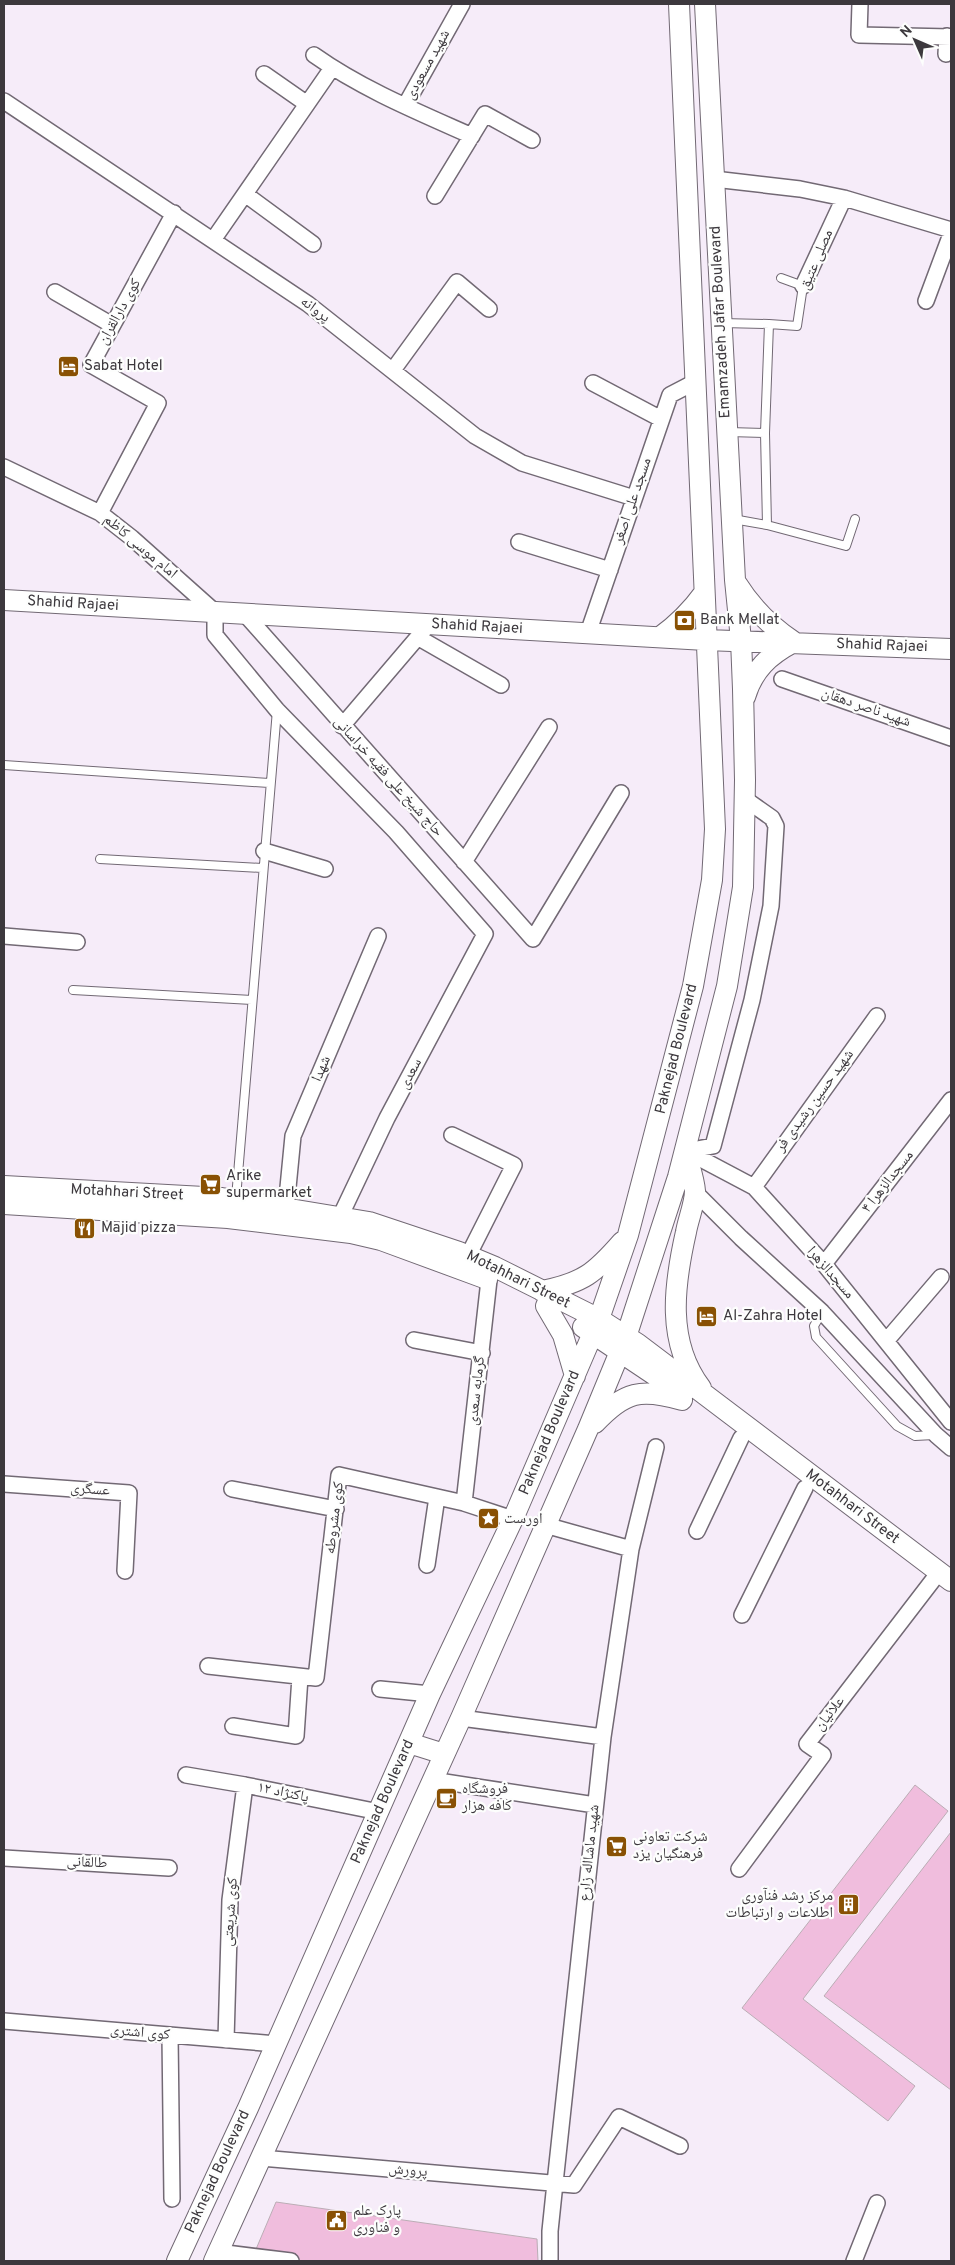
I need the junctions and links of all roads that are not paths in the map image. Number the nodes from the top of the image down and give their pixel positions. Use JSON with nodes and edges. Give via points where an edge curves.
{"nodes":[{"id":1,"x":462,"y":4,"type":"edge"},
{"id":2,"x":679,"y":4,"type":"edge"},
{"id":3,"x":705,"y":4,"type":"edge"},
{"id":4,"x":860,"y":4,"type":"edge"},
{"id":5,"x":949,"y":36,"type":"edge"},
{"id":6,"x":946,"y":54,"type":"dead end"},
{"id":7,"x":314,"y":55,"type":"dead end"},
{"id":8,"x":332,"y":68,"type":"junction"},
{"id":9,"x":264,"y":74,"type":"dead end"},
{"id":10,"x":4,"y":101,"type":"edge"},
{"id":11,"x":307,"y":104,"type":"junction"},
{"id":12,"x":405,"y":106,"type":"junction"},
{"id":13,"x":472,"y":136,"type":"junction"},
{"id":14,"x":532,"y":140,"type":"dead end"},
{"id":15,"x":714,"y":179,"type":"junction"},
{"id":16,"x":245,"y":194,"type":"junction"},
{"id":17,"x":435,"y":196,"type":"dead end"},
{"id":18,"x":844,"y":198,"type":"junction"},
{"id":19,"x":174,"y":213,"type":"junction"},
{"id":20,"x":951,"y":230,"type":"edge"},
{"id":21,"x":951,"y":234,"type":"edge"},
{"id":22,"x":213,"y":240,"type":"junction"},
{"id":23,"x":313,"y":244,"type":"dead end"},
{"id":24,"x":781,"y":278,"type":"dead end"},
{"id":25,"x":803,"y":286,"type":"junction"},
{"id":26,"x":55,"y":292,"type":"dead end"},
{"id":27,"x":926,"y":301,"type":"dead end"},
{"id":28,"x":489,"y":309,"type":"dead end"},
{"id":29,"x":721,"y":323,"type":"junction"},
{"id":30,"x":769,"y":324,"type":"junction"},
{"id":31,"x":112,"y":325,"type":"junction"},
{"id":32,"x":393,"y":370,"type":"junction"},
{"id":33,"x":695,"y":382,"type":"junction"},
{"id":34,"x":594,"y":383,"type":"dead end"},
{"id":35,"x":661,"y":419,"type":"junction"},
{"id":36,"x":727,"y":432,"type":"junction"},
{"id":37,"x":765,"y":433,"type":"junction"},
{"id":38,"x":4,"y":468,"type":"edge"},
{"id":39,"x":634,"y":498,"type":"junction"},
{"id":40,"x":100,"y":513,"type":"junction"},
{"id":41,"x":731,"y":519,"type":"junction"},
{"id":42,"x":855,"y":519,"type":"dead end"},
{"id":43,"x":767,"y":525,"type":"junction"},
{"id":44,"x":519,"y":542,"type":"dead end"},
{"id":45,"x":733,"y":557,"type":"junction"},
{"id":46,"x":703,"y":559,"type":"junction"},
{"id":47,"x":610,"y":570,"type":"junction"},
{"id":48,"x":734,"y":580,"type":"junction"},
{"id":49,"x":704,"y":593,"type":"junction"},
{"id":50,"x":4,"y":600,"type":"edge"},
{"id":51,"x":215,"y":612,"type":"junction"},
{"id":52,"x":244,"y":613,"type":"junction"},
{"id":53,"x":424,"y":631,"type":"junction"},
{"id":54,"x":588,"y":633,"type":"junction"},
{"id":55,"x":660,"y":637,"type":"junction"},
{"id":56,"x":706,"y":640,"type":"junction"},
{"id":57,"x":741,"y":640,"type":"junction"},
{"id":58,"x":794,"y":642,"type":"junction"},
{"id":59,"x":951,"y":649,"type":"edge"},
{"id":60,"x":708,"y":676,"type":"junction"},
{"id":61,"x":782,"y":679,"type":"dead end"},
{"id":62,"x":501,"y":684,"type":"dead end"},
{"id":63,"x":743,"y":704,"type":"junction"},
{"id":64,"x":277,"y":710,"type":"junction"},
{"id":65,"x":342,"y":726,"type":"junction"},
{"id":66,"x":549,"y":727,"type":"dead end"},
{"id":67,"x":951,"y":738,"type":"edge"},
{"id":68,"x":4,"y":765,"type":"edge"},
{"id":69,"x":269,"y":783,"type":"junction"},
{"id":70,"x":621,"y":793,"type":"dead end"},
{"id":71,"x":745,"y":799,"type":"junction"},
{"id":72,"x":264,"y":851,"type":"junction"},
{"id":73,"x":100,"y":859,"type":"dead end"},
{"id":74,"x":464,"y":862,"type":"junction"},
{"id":75,"x":262,"y":868,"type":"junction"},
{"id":76,"x":325,"y":869,"type":"dead end"},
{"id":77,"x":485,"y":934,"type":"joint"},
{"id":78,"x":4,"y":936,"type":"edge"},
{"id":79,"x":378,"y":936,"type":"dead end"},
{"id":80,"x":77,"y":942,"type":"dead end"},
{"id":81,"x":73,"y":990,"type":"dead end"},
{"id":82,"x":252,"y":1000,"type":"junction"},
{"id":83,"x":876,"y":1016,"type":"dead end"},
{"id":84,"x":951,"y":1100,"type":"edge"},
{"id":85,"x":946,"y":1119,"type":"edge"},
{"id":86,"x":452,"y":1135,"type":"dead end"},
{"id":87,"x":686,"y":1151,"type":"junction"},
{"id":88,"x":4,"y":1186,"type":"edge"},
{"id":89,"x":754,"y":1187,"type":"junction"},
{"id":90,"x":695,"y":1192,"type":"junction"},
{"id":91,"x":236,"y":1200,"type":"junction"},
{"id":92,"x":4,"y":1204,"type":"edge"},
{"id":93,"x":286,"y":1208,"type":"junction"},
{"id":94,"x":340,"y":1217,"type":"junction"},
{"id":95,"x":628,"y":1235,"type":"junction"},
{"id":96,"x":468,"y":1256,"type":"junction"},
{"id":97,"x":824,"y":1264,"type":"junction"},
{"id":98,"x":941,"y":1277,"type":"dead end"},
{"id":99,"x":489,"y":1280,"type":"junction"},
{"id":100,"x":544,"y":1298,"type":"junction"},
{"id":101,"x":822,"y":1312,"type":"junction"},
{"id":102,"x":596,"y":1326,"type":"junction"},
{"id":103,"x":414,"y":1340,"type":"dead end"},
{"id":104,"x":887,"y":1340,"type":"junction"},
{"id":105,"x":623,"y":1344,"type":"junction"},
{"id":106,"x":482,"y":1353,"type":"junction"},
{"id":107,"x":575,"y":1376,"type":"junction"},
{"id":108,"x":704,"y":1402,"type":"junction"},
{"id":109,"x":951,"y":1422,"type":"edge"},
{"id":110,"x":588,"y":1429,"type":"junction"},
{"id":111,"x":936,"y":1435,"type":"junction"},
{"id":112,"x":741,"y":1438,"type":"junction"},
{"id":113,"x":656,"y":1448,"type":"dead end"},
{"id":114,"x":951,"y":1448,"type":"edge"},
{"id":115,"x":4,"y":1484,"type":"edge"},
{"id":116,"x":804,"y":1488,"type":"junction"},
{"id":117,"x":232,"y":1489,"type":"dead end"},
{"id":118,"x":437,"y":1497,"type":"junction"},
{"id":119,"x":464,"y":1503,"type":"junction"},
{"id":120,"x":336,"y":1509,"type":"junction"},
{"id":121,"x":513,"y":1519,"type":"junction"},
{"id":122,"x":545,"y":1524,"type":"junction"},
{"id":123,"x":697,"y":1531,"type":"dead end"},
{"id":124,"x":631,"y":1549,"type":"junction"},
{"id":125,"x":427,"y":1565,"type":"dead end"},
{"id":126,"x":125,"y":1571,"type":"dead end"},
{"id":127,"x":942,"y":1580,"type":"edge"},
{"id":128,"x":951,"y":1594,"type":"edge"},
{"id":129,"x":742,"y":1615,"type":"dead end"},
{"id":130,"x":208,"y":1666,"type":"dead end"},
{"id":131,"x":300,"y":1676,"type":"junction"},
{"id":132,"x":380,"y":1690,"type":"dead end"},
{"id":133,"x":430,"y":1694,"type":"junction"},
{"id":134,"x":461,"y":1718,"type":"junction"},
{"id":135,"x":233,"y":1726,"type":"dead end"},
{"id":136,"x":603,"y":1736,"type":"junction"},
{"id":137,"x":409,"y":1742,"type":"junction"},
{"id":138,"x":444,"y":1754,"type":"junction"},
{"id":139,"x":186,"y":1775,"type":"dead end"},
{"id":140,"x":432,"y":1780,"type":"junction"},
{"id":141,"x":245,"y":1785,"type":"junction"},
{"id":142,"x":595,"y":1806,"type":"junction"},
{"id":143,"x":379,"y":1812,"type":"junction"},
{"id":144,"x":4,"y":1858,"type":"edge"},
{"id":145,"x":170,"y":1868,"type":"dead end"},
{"id":146,"x":739,"y":1869,"type":"dead end"},
{"id":147,"x":4,"y":2021,"type":"edge"},
{"id":148,"x":170,"y":2035,"type":"junction"},
{"id":149,"x":226,"y":2040,"type":"junction"},
{"id":150,"x":276,"y":2044,"type":"junction"},
{"id":151,"x":680,"y":2146,"type":"dead end"},
{"id":152,"x":261,"y":2158,"type":"junction"},
{"id":153,"x":555,"y":2183,"type":"junction"},
{"id":154,"x":172,"y":2199,"type":"dead end"},
{"id":155,"x":877,"y":2203,"type":"dead end"},
{"id":156,"x":216,"y":2257,"type":"edge"},
{"id":157,"x":177,"y":2261,"type":"edge"},
{"id":158,"x":291,"y":2261,"type":"edge"},
{"id":159,"x":550,"y":2261,"type":"edge"},
{"id":160,"x":854,"y":2261,"type":"edge"}],
"edges":[{"from":1,"to":12,"type":"street","name":"شهید مسعودی"},
{"from":2,"to":33,"type":"main road","name":"Emamzadeh Jafar Boulevard"},
{"from":3,"to":15,"type":"main road","name":"Emamzadeh Jafar Boulevard"},
{"from":4,"to":5,"type":"street","via":[[859,35]]},
{"from":5,"to":6,"type":"street"},
{"from":7,"to":8,"type":"street","name":"شهید مسعودی"},
{"from":8,"to":11,"type":"street"},
{"from":8,"to":12,"type":"street","name":"شهید مسعودی"},
{"from":9,"to":11,"type":"street"},
{"from":10,"to":19,"type":"street","name":"پروانه"},
{"from":11,"to":16,"type":"street"},
{"from":12,"to":13,"type":"street"},
{"from":13,"to":14,"type":"street","via":[[485,114]]},
{"from":13,"to":17,"type":"street"},
{"from":15,"to":18,"type":"street","via":[[800,189]]},
{"from":15,"to":29,"type":"main road","name":"Emamzadeh Jafar Boulevard"},
{"from":16,"to":22,"type":"street"},
{"from":16,"to":23,"type":"street"},
{"from":18,"to":20,"type":"street"},
{"from":18,"to":25,"type":"street","name":"مصلی عتیق"},
{"from":19,"to":22,"type":"street","name":"پروانه"},
{"from":19,"to":31,"type":"street","name":"کوی دارالقران"},
{"from":21,"to":27,"type":"street"},
{"from":22,"to":32,"type":"street","name":"پروانه","via":[[308,304]]},
{"from":24,"to":25,"type":"lane"},
{"from":25,"to":30,"type":"lane","name":"مصلی عتیق","via":[[797,326]]},
{"from":26,"to":31,"type":"street"},
{"from":28,"to":32,"type":"street","via":[[457,282]]},
{"from":29,"to":30,"type":"lane"},
{"from":29,"to":36,"type":"main road","name":"Emamzadeh Jafar Boulevard"},
{"from":30,"to":37,"type":"lane"},
{"from":31,"to":40,"type":"street","name":"کوی دارالقران","via":[[91,365],[158,403]]},
{"from":32,"to":39,"type":"street","name":"پروانه","via":[[475,436],[522,463]]},
{"from":33,"to":35,"type":"street","name":"مسجد علی اصغر","via":[[670,395]]},
{"from":33,"to":46,"type":"main road","name":"Emamzadeh Jafar Boulevard"},
{"from":34,"to":35,"type":"street"},
{"from":35,"to":39,"type":"street","name":"مسجد علی اصغر"},
{"from":36,"to":37,"type":"lane"},
{"from":36,"to":41,"type":"main road","name":"Emamzadeh Jafar Boulevard"},
{"from":37,"to":43,"type":"lane"},
{"from":38,"to":40,"type":"street","name":"امام موسی کاظم"},
{"from":39,"to":47,"type":"street","name":"مسجد علی اصغر"},
{"from":40,"to":51,"type":"street","name":"امام موسی کاظم"},
{"from":41,"to":43,"type":"lane"},
{"from":41,"to":45,"type":"main road","name":"Emamzadeh Jafar Boulevard"},
{"from":42,"to":43,"type":"lane","via":[[846,546]]},
{"from":44,"to":47,"type":"street"},
{"from":45,"to":46,"type":"main road","via":[[727,568],[720,571],[708,569]]},
{"from":45,"to":48,"type":"main road","name":"Emamzadeh Jafar Boulevard"},
{"from":46,"to":49,"type":"main road","name":"Emamzadeh Jafar Boulevard"},
{"from":47,"to":54,"type":"street","name":"مسجد علی اصغر"},
{"from":48,"to":57,"type":"main road","name":"Emamzadeh Jafar Boulevard"},
{"from":48,"to":58,"type":"main road","via":[[760,616]]},
{"from":49,"to":55,"type":"main road","via":[[692,610]]},
{"from":49,"to":56,"type":"main road","name":"Emamzadeh Jafar Boulevard"},
{"from":50,"to":51,"type":"main road","name":"Shahid Rajaei"},
{"from":51,"to":52,"type":"main road","name":"Shahid Rajaei"},
{"from":51,"to":64,"type":"street","name":"حاج شیخ علی فقیه خراسانی","via":[[215,634]]},
{"from":52,"to":53,"type":"main road","name":"Shahid Rajaei"},
{"from":52,"to":65,"type":"street","name":"حاج شیخ علی فقیه خراسانی"},
{"from":53,"to":54,"type":"main road","name":"Shahid Rajaei"},
{"from":53,"to":62,"type":"street"},
{"from":53,"to":65,"type":"street"},
{"from":54,"to":55,"type":"main road","name":"Shahid Rajaei"},
{"from":55,"to":56,"type":"main road","name":"Shahid Rajaei"},
{"from":55,"to":60,"type":"main road","via":[[680,644],[696,658]]},
{"from":56,"to":57,"type":"main road","name":"Shahid Rajaei"},
{"from":56,"to":60,"type":"main road","name":"Paknejad Boulevard"},
{"from":57,"to":58,"type":"main road","name":"Shahid Rajaei"},
{"from":57,"to":63,"type":"main road","name":"Paknejad Boulevard"},
{"from":58,"to":59,"type":"main road","name":"Shahid Rajaei"},
{"from":58,"to":63,"type":"main road","via":[[775,652],[760,666],[749,684]]},
{"from":60,"to":95,"type":"main road","name":"Paknejad Boulevard","via":[[715,829],[712,880],[693,986]]},
{"from":61,"to":67,"type":"street","name":"شهید ناصر دهقان"},
{"from":63,"to":71,"type":"main road","name":"Paknejad Boulevard"},
{"from":64,"to":69,"type":"lane"},
{"from":64,"to":77,"type":"street","name":"حاج شیخ علی فقیه خراسانی","via":[[396,832]]},
{"from":65,"to":74,"type":"street","name":"حاج شیخ علی فقیه خراسانی"},
{"from":66,"to":74,"type":"street"},
{"from":68,"to":69,"type":"lane"},
{"from":69,"to":72,"type":"lane"},
{"from":70,"to":74,"type":"street","name":"حاج شیخ علی فقیه خراسانی","via":[[533,940]]},
{"from":71,"to":87,"type":"main road","name":"Paknejad Boulevard","via":[[743,887],[727,986]]},
{"from":71,"to":87,"type":"street","via":[[772,818],[776,826],[771,906],[752,1000],[712,1146]]},
{"from":72,"to":75,"type":"lane"},
{"from":72,"to":76,"type":"street"},
{"from":73,"to":75,"type":"lane"},
{"from":75,"to":82,"type":"lane"},
{"from":77,"to":94,"type":"street","name":"سعدی","via":[[387,1118]]},
{"from":78,"to":80,"type":"street"},
{"from":79,"to":93,"type":"street","name":"شهدا","via":[[293,1136]]},
{"from":81,"to":82,"type":"lane"},
{"from":82,"to":91,"type":"lane"},
{"from":83,"to":89,"type":"street","name":"شهید حسین رشیدی فر"},
{"from":84,"to":85,"type":"street","name":"مسجدالزهرا ۴"},
{"from":85,"to":97,"type":"street","name":"مسجدالزهرا ۴"},
{"from":86,"to":96,"type":"street","via":[[514,1165]]},
{"from":87,"to":89,"type":"street","name":"مسجدالزهرا"},
{"from":87,"to":90,"type":"main road"},
{"from":87,"to":105,"type":"main road","name":"Paknejad Boulevard"},
{"from":88,"to":91,"type":"main road","name":"Motahhari Street"},
{"from":89,"to":97,"type":"street","name":"مسجدالزهرا"},
{"from":90,"to":101,"type":"street"},
{"from":90,"to":108,"type":"main road","via":[[676,1284],[675,1313],[682,1350]]},
{"from":91,"to":93,"type":"main road","name":"Motahhari Street"},
{"from":92,"to":99,"type":"main road","name":"Motahhari Street","via":[[228,1218],[351,1233],[381,1240]]},
{"from":93,"to":94,"type":"main road","name":"Motahhari Street"},
{"from":94,"to":96,"type":"main road","name":"Motahhari Street","via":[[369,1222]]},
{"from":95,"to":100,"type":"main road","via":[[585,1278]]},
{"from":95,"to":102,"type":"main road","name":"Paknejad Boulevard"},
{"from":96,"to":100,"type":"main road","name":"Motahhari Street"},
{"from":97,"to":104,"type":"street","name":"مسجدالزهرا"},
{"from":98,"to":104,"type":"street"},
{"from":99,"to":100,"type":"main road","name":"Motahhari Street"},
{"from":99,"to":106,"type":"street","name":"گرمابه سعدی"},
{"from":100,"to":102,"type":"main road","name":"Motahhari Street"},
{"from":100,"to":107,"type":"main road","via":[[563,1335]]},
{"from":101,"to":111,"type":"street"},
{"from":101,"to":111,"type":"lane","via":[[814,1326],[816,1337],[897,1426],[915,1436]]},
{"from":102,"to":105,"type":"main road","name":"Motahhari Street"},
{"from":102,"to":107,"type":"main road","name":"Paknejad Boulevard"},
{"from":103,"to":106,"type":"street"},
{"from":104,"to":109,"type":"street","name":"مسجدالزهرا"},
{"from":105,"to":108,"type":"main road","name":"Motahhari Street"},
{"from":105,"to":110,"type":"main road","name":"Paknejad Boulevard"},
{"from":106,"to":119,"type":"street","name":"گرمابه سعدی"},
{"from":107,"to":121,"type":"main road","name":"Paknejad Boulevard"},
{"from":108,"to":110,"type":"main road","via":[[663,1394],[635,1394],[609,1408]]},
{"from":108,"to":112,"type":"main road","name":"Motahhari Street"},
{"from":108,"to":127,"type":"main road","name":"Motahhari Street"},
{"from":110,"to":122,"type":"main road","name":"Paknejad Boulevard"},
{"from":111,"to":114,"type":"street"},
{"from":112,"to":116,"type":"main road","name":"Motahhari Street"},
{"from":112,"to":123,"type":"street"},
{"from":113,"to":124,"type":"street","name":"شهید ماشااله زارع"},
{"from":115,"to":126,"type":"street","name":"عسگری","via":[[129,1494]]},
{"from":116,"to":127,"type":"main road","name":"Motahhari Street"},
{"from":116,"to":129,"type":"street"},
{"from":117,"to":120,"type":"street"},
{"from":118,"to":119,"type":"street","name":"کوی مشروطه"},
{"from":118,"to":120,"type":"street","name":"کوی مشروطه","via":[[339,1475]]},
{"from":118,"to":125,"type":"street"},
{"from":119,"to":121,"type":"street","name":"کوی مشروطه"},
{"from":120,"to":131,"type":"street","name":"کوی مشروطه","via":[[316,1678]]},
{"from":121,"to":133,"type":"main road","name":"Paknejad Boulevard"},
{"from":122,"to":124,"type":"street"},
{"from":122,"to":134,"type":"main road","name":"Paknejad Boulevard"},
{"from":124,"to":136,"type":"street","name":"شهید ماشااله زارع"},
{"from":127,"to":128,"type":"main road","name":"Motahhari Street"},
{"from":127,"to":146,"type":"street","name":"علائیان","via":[[807,1744],[823,1755]]},
{"from":130,"to":131,"type":"street"},
{"from":131,"to":135,"type":"street","via":[[296,1736]]},
{"from":132,"to":133,"type":"street"},
{"from":133,"to":137,"type":"main road","name":"Paknejad Boulevard"},
{"from":134,"to":136,"type":"street"},
{"from":134,"to":138,"type":"main road","name":"Paknejad Boulevard"},
{"from":136,"to":142,"type":"street","name":"شهید ماشااله زارع"},
{"from":137,"to":138,"type":"main road"},
{"from":137,"to":143,"type":"main road","name":"Paknejad Boulevard"},
{"from":138,"to":140,"type":"main road","name":"Paknejad Boulevard"},
{"from":139,"to":141,"type":"street","name":"پاکنژاد ۱۲"},
{"from":140,"to":142,"type":"street"},
{"from":140,"to":152,"type":"main road","name":"Paknejad Boulevard"},
{"from":141,"to":143,"type":"street","name":"پاکنژاد ۱۲"},
{"from":141,"to":149,"type":"street","name":"کوی شریعتی","via":[[230,1900]]},
{"from":142,"to":153,"type":"street","name":"شهید ماشااله زارع"},
{"from":143,"to":150,"type":"main road","name":"Paknejad Boulevard"},
{"from":144,"to":145,"type":"street","name":"طالقانی"},
{"from":147,"to":148,"type":"street","name":"کوی اشتری"},
{"from":148,"to":149,"type":"street","name":"کوی اشتری"},
{"from":148,"to":154,"type":"street"},
{"from":149,"to":150,"type":"street","name":"کوی اشتری"},
{"from":150,"to":157,"type":"main road","name":"Paknejad Boulevard"},
{"from":151,"to":153,"type":"street","name":"پرورش","via":[[619,2117],[574,2186]]},
{"from":152,"to":153,"type":"street","name":"پرورش"},
{"from":152,"to":156,"type":"main road","name":"Paknejad Boulevard"},
{"from":153,"to":159,"type":"street","name":"شهید ماشااله زارع"},
{"from":155,"to":160,"type":"street"},
{"from":156,"to":158,"type":"street"}]}
